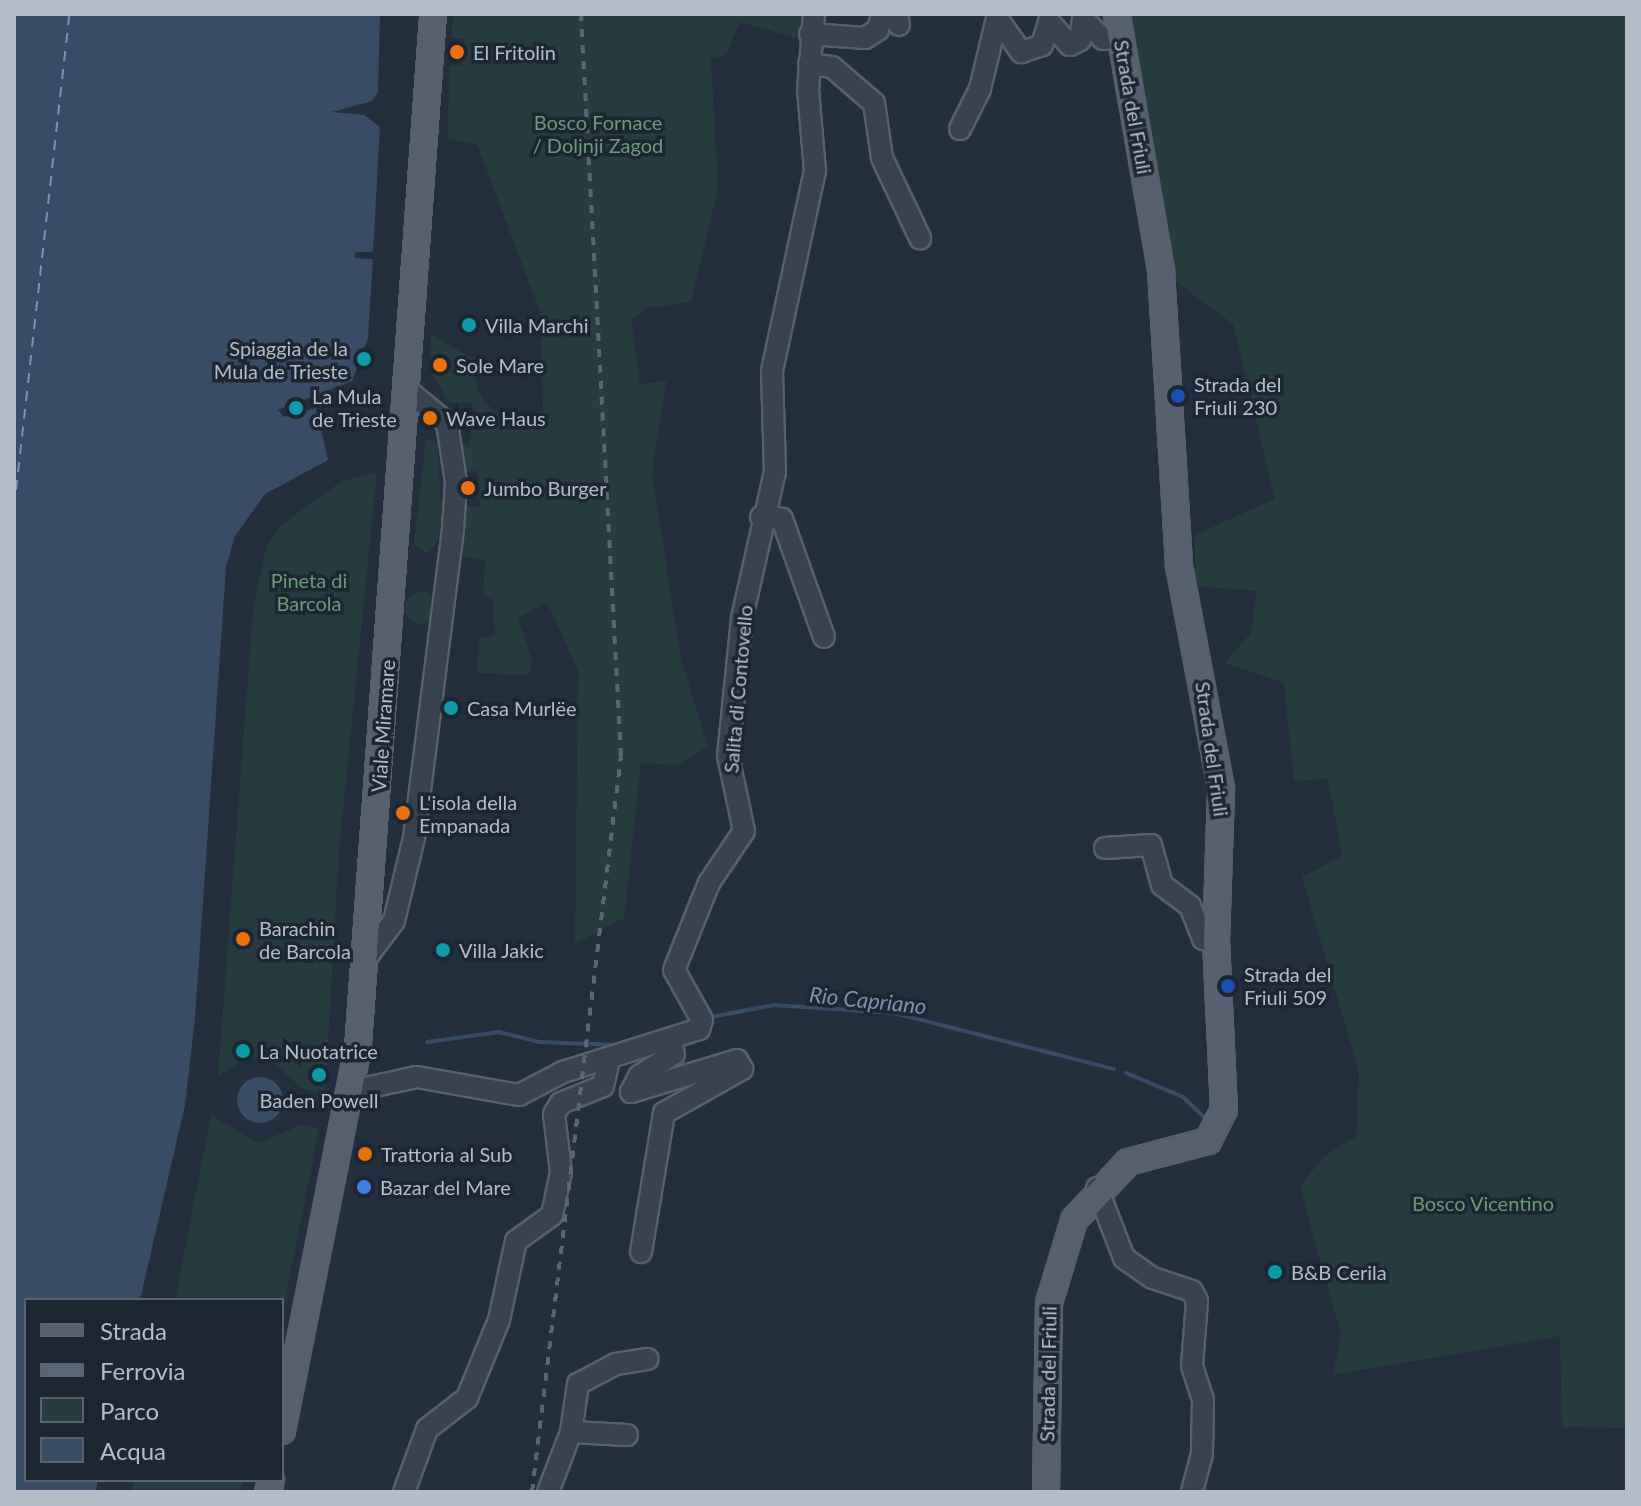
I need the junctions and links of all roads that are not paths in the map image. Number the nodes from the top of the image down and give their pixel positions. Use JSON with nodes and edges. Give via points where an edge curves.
{"nodes":[{"id":1,"x":433,"y":14,"type":"edge"},
{"id":2,"x":893,"y":18,"type":"edge"},
{"id":3,"x":812,"y":24,"type":"edge"},
{"id":4,"x":1119,"y":26,"type":"edge"},
{"id":5,"x":809,"y":64,"type":"junction"},
{"id":6,"x":960,"y":129,"type":"dead end"},
{"id":7,"x":920,"y":238,"type":"dead end"},
{"id":8,"x":407,"y":390,"type":"junction"},
{"id":9,"x":761,"y":517,"type":"junction"},
{"id":10,"x":824,"y":637,"type":"dead end"},
{"id":11,"x":1105,"y":848,"type":"dead end"},
{"id":12,"x":1216,"y":942,"type":"junction"},
{"id":13,"x":363,"y":962,"type":"junction"},
{"id":14,"x":671,"y":1042,"type":"junction"},
{"id":15,"x":609,"y":1059,"type":"junction"},
{"id":16,"x":352,"y":1091,"type":"junction"},
{"id":17,"x":1097,"y":1188,"type":"junction"},
{"id":18,"x":641,"y":1252,"type":"dead end"},
{"id":19,"x":648,"y":1359,"type":"dead end"},
{"id":20,"x":284,"y":1421,"type":"edge"},
{"id":21,"x":571,"y":1432,"type":"junction"},
{"id":22,"x":627,"y":1435,"type":"dead end"},
{"id":23,"x":404,"y":1492,"type":"edge"},
{"id":24,"x":548,"y":1492,"type":"edge"},
{"id":25,"x":1046,"y":1492,"type":"edge"},
{"id":26,"x":1192,"y":1492,"type":"edge"}],
"edges":[{"from":1,"to":8,"type":"main road","name":"Viale Miramare"},
{"from":2,"to":3,"type":"street","via":[[865,38]]},
{"from":3,"to":5,"type":"street","name":"Salita di Contovello"},
{"from":4,"to":6,"type":"street","via":[[1103,39],[1083,19],[1080,40],[1070,45],[1049,22],[1042,45],[1021,52],[997,18],[980,89]]},
{"from":4,"to":12,"type":"main road","name":"Strada del Friuli","via":[[1161,270],[1179,565],[1221,788]]},
{"from":5,"to":7,"type":"street","via":[[832,67],[874,103],[882,158]]},
{"from":5,"to":9,"type":"street","name":"Salita di Contovello","via":[[815,171],[772,371],[775,472]]},
{"from":8,"to":13,"type":"main road","name":"Viale Miramare"},
{"from":8,"to":13,"type":"street","via":[[447,423],[456,482],[453,530],[414,838],[394,921]]},
{"from":9,"to":10,"type":"street","via":[[782,519]]},
{"from":9,"to":14,"type":"street","name":"Salita di Contovello","via":[[728,756],[744,831],[709,883],[674,970],[702,1020]]},
{"from":11,"to":12,"type":"street","via":[[1151,845],[1162,885],[1190,906],[1203,939]]},
{"from":12,"to":17,"type":"main road","name":"Strada del Friuli","via":[[1225,1095],[1216,1132],[1192,1149],[1128,1162]]},
{"from":13,"to":16,"type":"main road","name":"Viale Miramare"},
{"from":14,"to":15,"type":"street","name":"Salita di Contovello"},
{"from":14,"to":18,"type":"street","via":[[674,1054],[639,1076],[631,1092],[737,1060],[742,1069],[664,1113]]},
{"from":15,"to":16,"type":"street","name":"Salita di Contovello","via":[[519,1095],[417,1077]]},
{"from":15,"to":23,"type":"street","via":[[603,1086],[561,1103],[554,1114],[561,1172],[552,1215],[516,1241],[499,1320],[467,1398],[427,1429]]},
{"from":16,"to":20,"type":"main road","name":"Viale Miramare"},
{"from":17,"to":25,"type":"main road","name":"Strada del Friuli","via":[[1074,1220],[1051,1286]]},
{"from":17,"to":26,"type":"street","via":[[1124,1258],[1153,1278],[1192,1291],[1197,1301],[1192,1366],[1203,1400],[1202,1454]]},
{"from":19,"to":21,"type":"street","via":[[616,1364],[578,1384]]},
{"from":21,"to":22,"type":"street"},
{"from":21,"to":24,"type":"street"}]}
